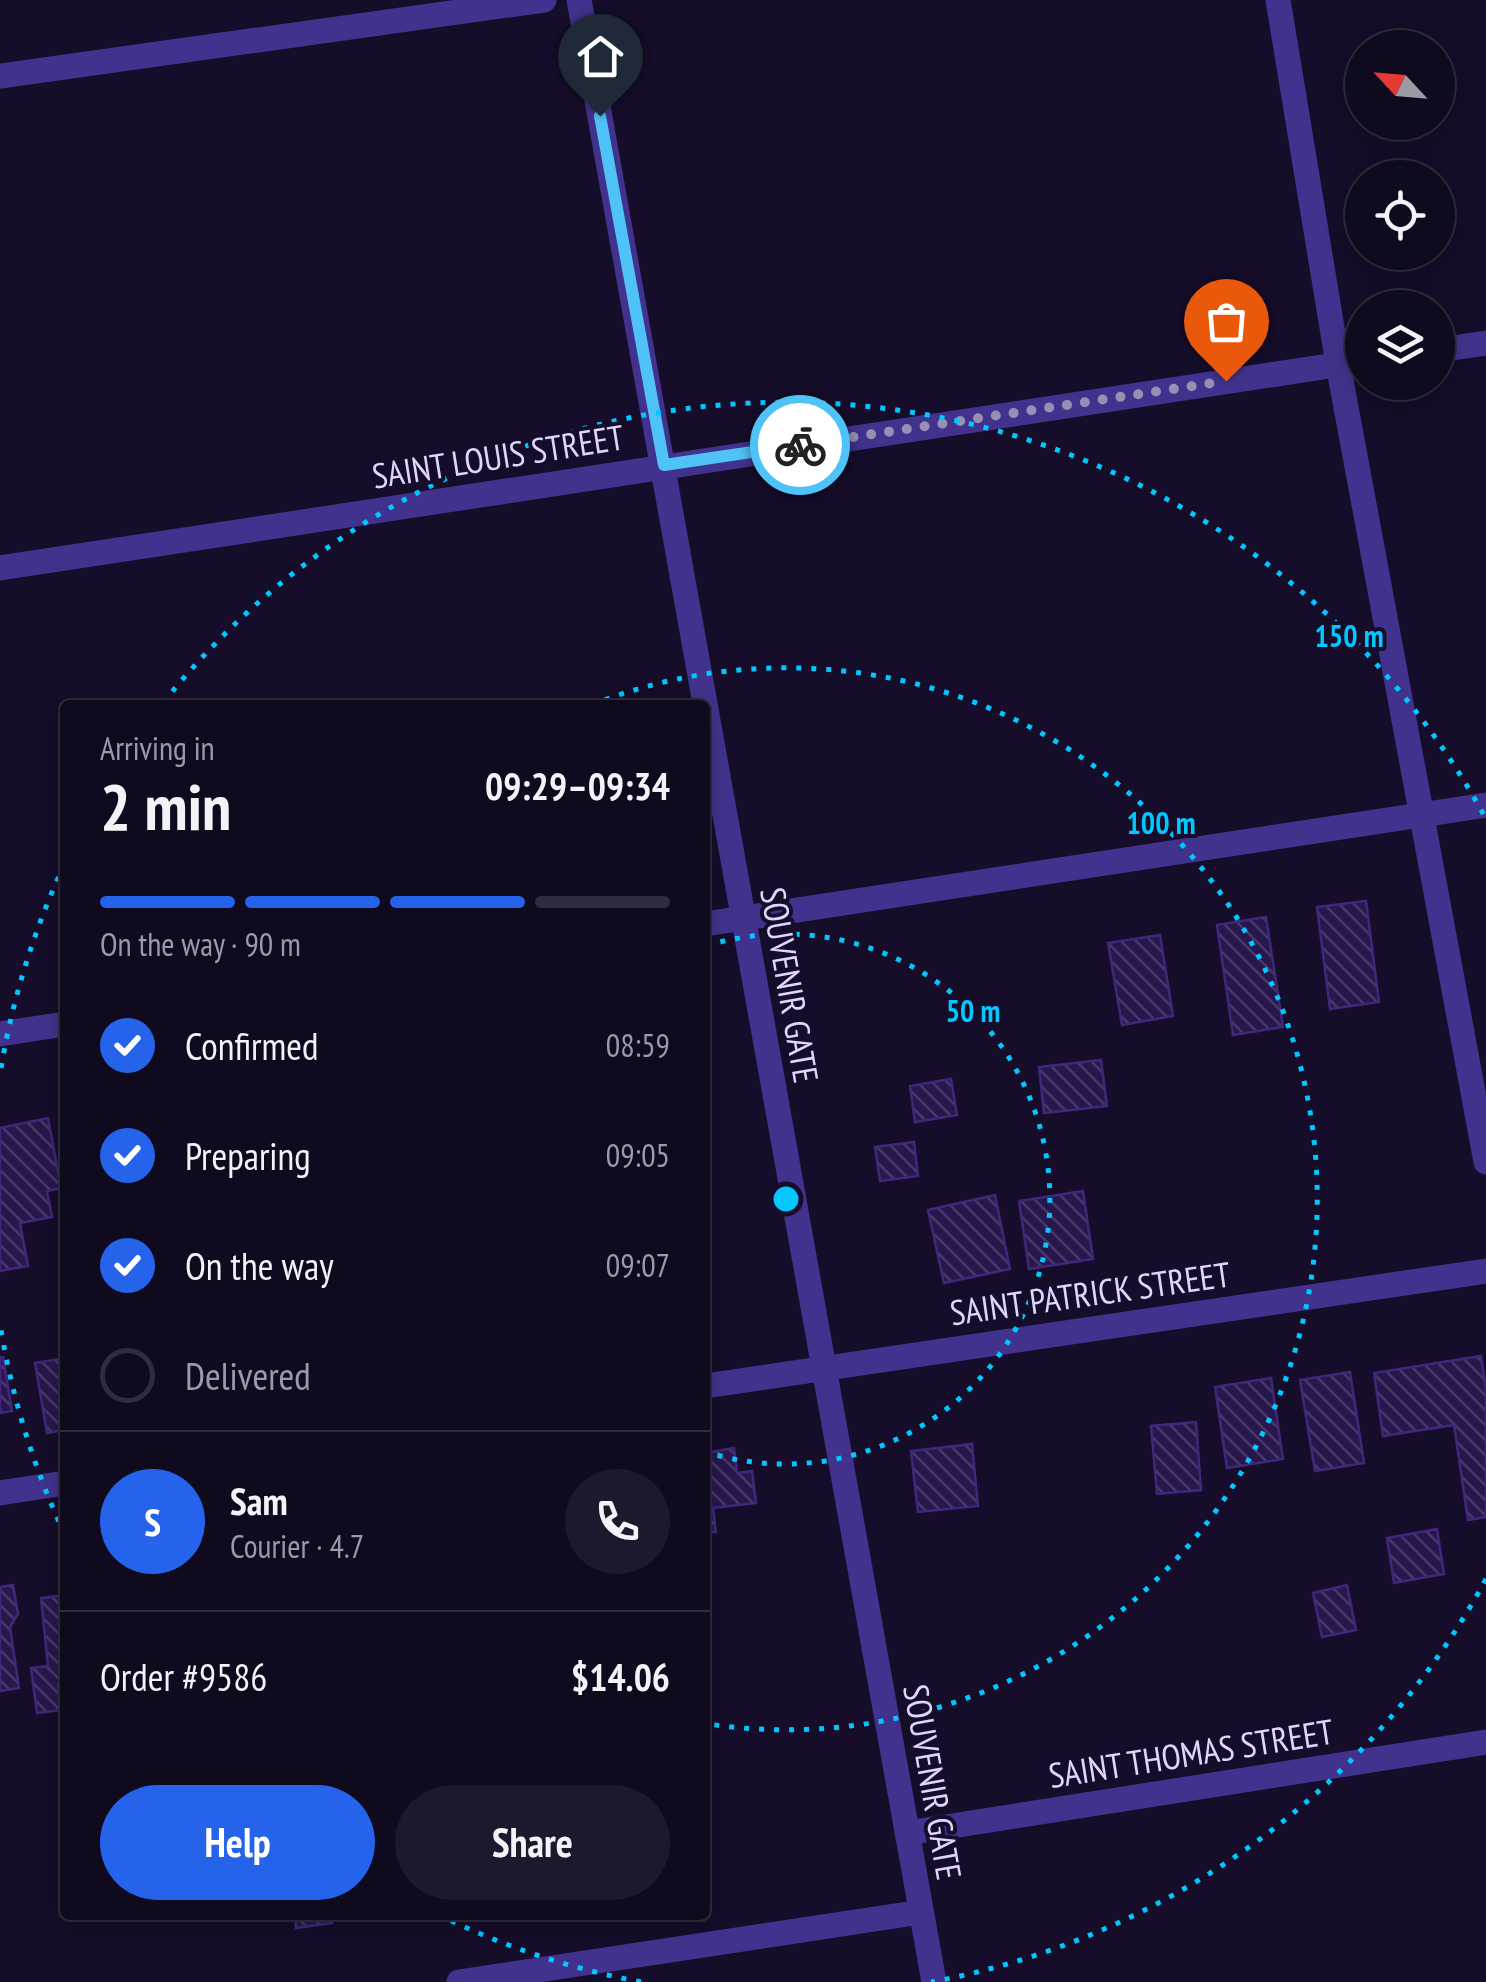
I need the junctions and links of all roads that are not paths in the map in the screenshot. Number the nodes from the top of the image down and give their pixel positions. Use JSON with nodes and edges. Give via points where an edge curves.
{"nodes":[{"id":1,"x":544,"y":0,"type":"edge"},
{"id":2,"x":579,"y":0,"type":"edge"},
{"id":3,"x":1278,"y":0,"type":"edge"},
{"id":4,"x":376,"y":12,"type":"edge"},
{"id":5,"x":0,"y":76,"type":"edge"},
{"id":6,"x":1345,"y":337,"type":"edge"},
{"id":7,"x":1486,"y":343,"type":"edge"},
{"id":8,"x":1455,"y":348,"type":"edge"},
{"id":9,"x":1345,"y":363,"type":"edge"},
{"id":10,"x":1356,"y":400,"type":"edge"},
{"id":11,"x":664,"y":465,"type":"junction"},
{"id":12,"x":0,"y":568,"type":"edge"},
{"id":13,"x":705,"y":700,"type":"edge"},
{"id":14,"x":710,"y":729,"type":"edge"},
{"id":15,"x":1486,"y":805,"type":"edge"},
{"id":16,"x":1424,"y":814,"type":"junction"},
{"id":17,"x":743,"y":918,"type":"junction"},
{"id":18,"x":710,"y":923,"type":"edge"},
{"id":19,"x":60,"y":1025,"type":"edge"},
{"id":20,"x":0,"y":1034,"type":"edge"},
{"id":21,"x":1486,"y":1162,"type":"edge"},
{"id":22,"x":1486,"y":1271,"type":"edge"},
{"id":23,"x":822,"y":1368,"type":"junction"},
{"id":24,"x":710,"y":1385,"type":"edge"},
{"id":25,"x":60,"y":1484,"type":"edge"},
{"id":26,"x":0,"y":1493,"type":"edge"},
{"id":27,"x":1486,"y":1742,"type":"edge"},
{"id":28,"x":907,"y":1833,"type":"junction"},
{"id":29,"x":921,"y":1912,"type":"junction"},
{"id":30,"x":459,"y":1982,"type":"edge"},
{"id":31,"x":934,"y":1982,"type":"edge"}],
"edges":[{"from":1,"to":4,"type":"street"},
{"from":2,"to":11,"type":"street","name":"SOUVENIR GATE"},
{"from":3,"to":6,"type":"street"},
{"from":4,"to":5,"type":"street"},
{"from":7,"to":8,"type":"street"},
{"from":9,"to":11,"type":"street","name":"SAINT LOUIS STREET"},
{"from":10,"to":16,"type":"street"},
{"from":11,"to":12,"type":"street","name":"SAINT LOUIS STREET"},
{"from":11,"to":13,"type":"street","name":"SOUVENIR GATE"},
{"from":14,"to":17,"type":"street","name":"SOUVENIR GATE"},
{"from":15,"to":16,"type":"street"},
{"from":16,"to":17,"type":"street"},
{"from":16,"to":21,"type":"street"},
{"from":17,"to":18,"type":"street"},
{"from":17,"to":23,"type":"street","name":"SOUVENIR GATE"},
{"from":19,"to":20,"type":"street"},
{"from":22,"to":23,"type":"street","name":"SAINT PATRICK STREET"},
{"from":23,"to":24,"type":"street","name":"SAINT PATRICK STREET"},
{"from":23,"to":28,"type":"street","name":"SOUVENIR GATE"},
{"from":25,"to":26,"type":"street"},
{"from":27,"to":28,"type":"street","name":"SAINT THOMAS STREET"},
{"from":28,"to":29,"type":"street","name":"SOUVENIR GATE"},
{"from":29,"to":30,"type":"street"},
{"from":29,"to":31,"type":"street","name":"SOUVENIR GATE"}]}
